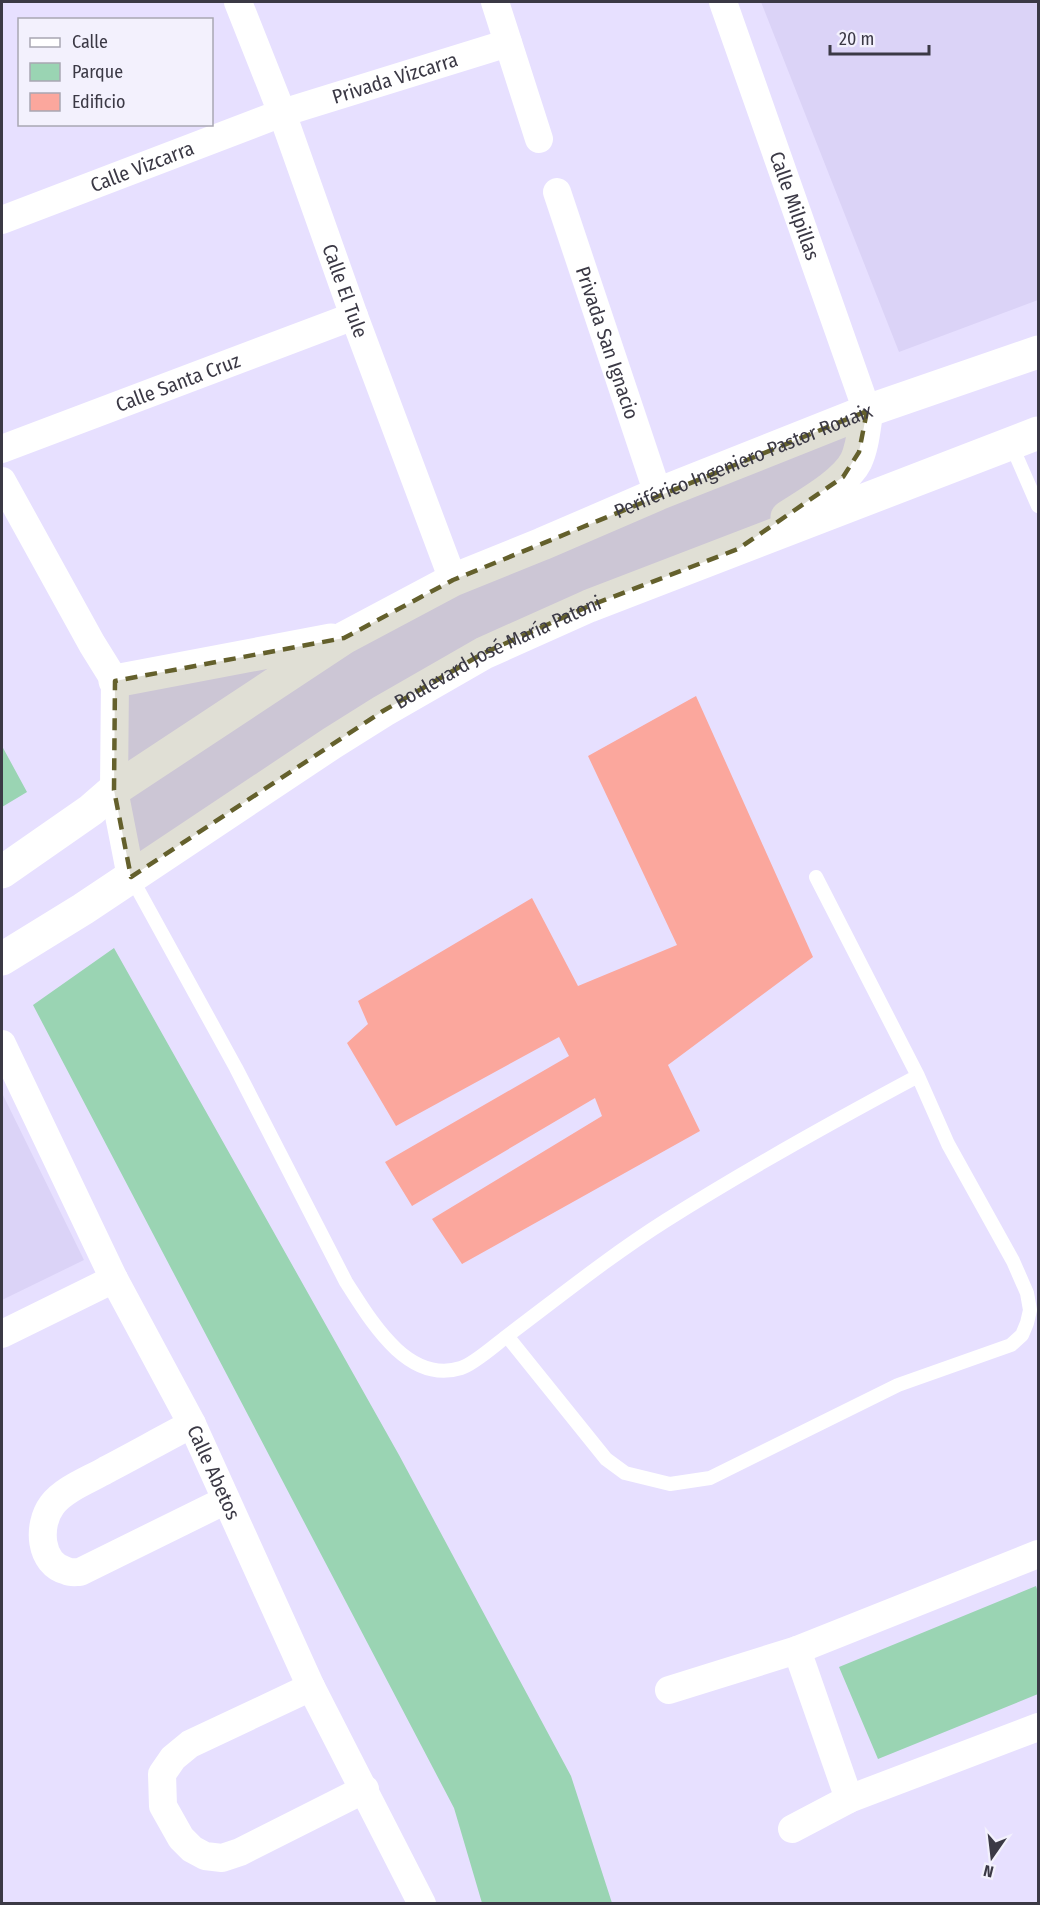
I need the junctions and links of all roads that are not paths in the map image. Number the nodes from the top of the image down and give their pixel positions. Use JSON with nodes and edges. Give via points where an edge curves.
{"nodes":[{"id":1,"x":238,"y":2,"type":"edge"},
{"id":2,"x":495,"y":2,"type":"edge"},
{"id":3,"x":723,"y":2,"type":"edge"},
{"id":4,"x":508,"y":42,"type":"junction"},
{"id":5,"x":282,"y":113,"type":"junction"},
{"id":6,"x":539,"y":139,"type":"dead end"},
{"id":7,"x":557,"y":192,"type":"dead end"},
{"id":8,"x":2,"y":220,"type":"edge"},
{"id":9,"x":354,"y":316,"type":"junction"},
{"id":10,"x":1038,"y":352,"type":"edge"},
{"id":11,"x":867,"y":411,"type":"junction"},
{"id":12,"x":1025,"y":439,"type":"edge"},
{"id":13,"x":2,"y":449,"type":"edge"},
{"id":14,"x":2,"y":482,"type":"edge"},
{"id":15,"x":658,"y":494,"type":"junction"},
{"id":16,"x":1038,"y":506,"type":"edge"},
{"id":17,"x":738,"y":549,"type":"junction"},
{"id":18,"x":453,"y":580,"type":"junction"},
{"id":19,"x":344,"y":638,"type":"junction"},
{"id":20,"x":115,"y":681,"type":"junction"},
{"id":21,"x":114,"y":790,"type":"junction"},
{"id":22,"x":2,"y":872,"type":"edge"},
{"id":23,"x":131,"y":877,"type":"junction"},
{"id":24,"x":816,"y":877,"type":"dead end"},
{"id":25,"x":2,"y":959,"type":"edge"},
{"id":26,"x":2,"y":1044,"type":"edge"},
{"id":27,"x":918,"y":1076,"type":"junction"},
{"id":28,"x":114,"y":1279,"type":"junction"},
{"id":29,"x":2,"y":1334,"type":"edge"},
{"id":30,"x":507,"y":1336,"type":"junction"},
{"id":31,"x":192,"y":1424,"type":"junction"},
{"id":32,"x":226,"y":1500,"type":"junction"},
{"id":33,"x":1038,"y":1554,"type":"edge"},
{"id":34,"x":797,"y":1650,"type":"junction"},
{"id":35,"x":312,"y":1687,"type":"junction"},
{"id":36,"x":669,"y":1690,"type":"dead end"},
{"id":37,"x":1038,"y":1728,"type":"edge"},
{"id":38,"x":365,"y":1789,"type":"junction"},
{"id":39,"x":849,"y":1799,"type":"junction"},
{"id":40,"x":792,"y":1829,"type":"dead end"},
{"id":41,"x":422,"y":1904,"type":"edge"}],
"edges":[{"from":1,"to":5,"type":"street","name":"Calle El Tule"},
{"from":2,"to":4,"type":"street"},
{"from":3,"to":11,"type":"street","name":"Calle Milpillas"},
{"from":4,"to":5,"type":"street","name":"Privada Vizcarra"},
{"from":4,"to":6,"type":"street"},
{"from":5,"to":8,"type":"street","name":"Calle Vizcarra"},
{"from":5,"to":9,"type":"street","name":"Calle El Tule"},
{"from":7,"to":15,"type":"street","name":"Privada San Ignacio"},
{"from":9,"to":13,"type":"street","name":"Calle Santa Cruz"},
{"from":9,"to":18,"type":"street","name":"Calle El Tule"},
{"from":10,"to":11,"type":"main road","name":"Periférico Ingeniero Pastor Rouaix"},
{"from":11,"to":15,"type":"main road","name":"Periférico Ingeniero Pastor Rouaix"},
{"from":11,"to":17,"type":"main road","via":[[855,464],[843,477]]},
{"from":12,"to":16,"type":"lane"},
{"from":12,"to":17,"type":"main road","name":"Boulevard José María Patoni"},
{"from":14,"to":20,"type":"street"},
{"from":15,"to":18,"type":"main road","name":"Periférico Ingeniero Pastor Rouaix"},
{"from":17,"to":23,"type":"main road","name":"Boulevard José María Patoni","via":[[589,606],[484,653],[383,711]]},
{"from":18,"to":19,"type":"main road"},
{"from":19,"to":20,"type":"main road"},
{"from":19,"to":21,"type":"main road"},
{"from":20,"to":21,"type":"street"},
{"from":21,"to":22,"type":"main road"},
{"from":21,"to":23,"type":"street"},
{"from":23,"to":25,"type":"main road","name":"Boulevard José María Patoni"},
{"from":23,"to":30,"type":"lane","via":[[236,1068],[346,1282],[367,1314],[405,1356],[436,1371],[463,1368]]},
{"from":24,"to":27,"type":"lane"},
{"from":26,"to":28,"type":"street","name":"Calle Abetos"},
{"from":27,"to":30,"type":"lane","via":[[664,1222]]},
{"from":27,"to":30,"type":"lane","via":[[948,1144],[1027,1293],[1027,1323],[1011,1346],[898,1385],[710,1478],[670,1484],[625,1473],[606,1459]]},
{"from":28,"to":29,"type":"street"},
{"from":28,"to":31,"type":"street","name":"Calle Abetos"},
{"from":31,"to":32,"type":"street","name":"Calle Abetos"},
{"from":31,"to":32,"type":"street","via":[[71,1489],[52,1504],[45,1520],[46,1554],[54,1565],[67,1572],[81,1572]]},
{"from":32,"to":35,"type":"street","name":"Calle Abetos"},
{"from":33,"to":34,"type":"street"},
{"from":34,"to":36,"type":"street"},
{"from":34,"to":39,"type":"street"},
{"from":35,"to":38,"type":"street","name":"Calle Abetos"},
{"from":35,"to":38,"type":"street","via":[[190,1744],[162,1774],[163,1806],[192,1849],[205,1857],[222,1858]]},
{"from":37,"to":39,"type":"street"},
{"from":38,"to":41,"type":"street","name":"Calle Abetos"},
{"from":39,"to":40,"type":"street"}]}
